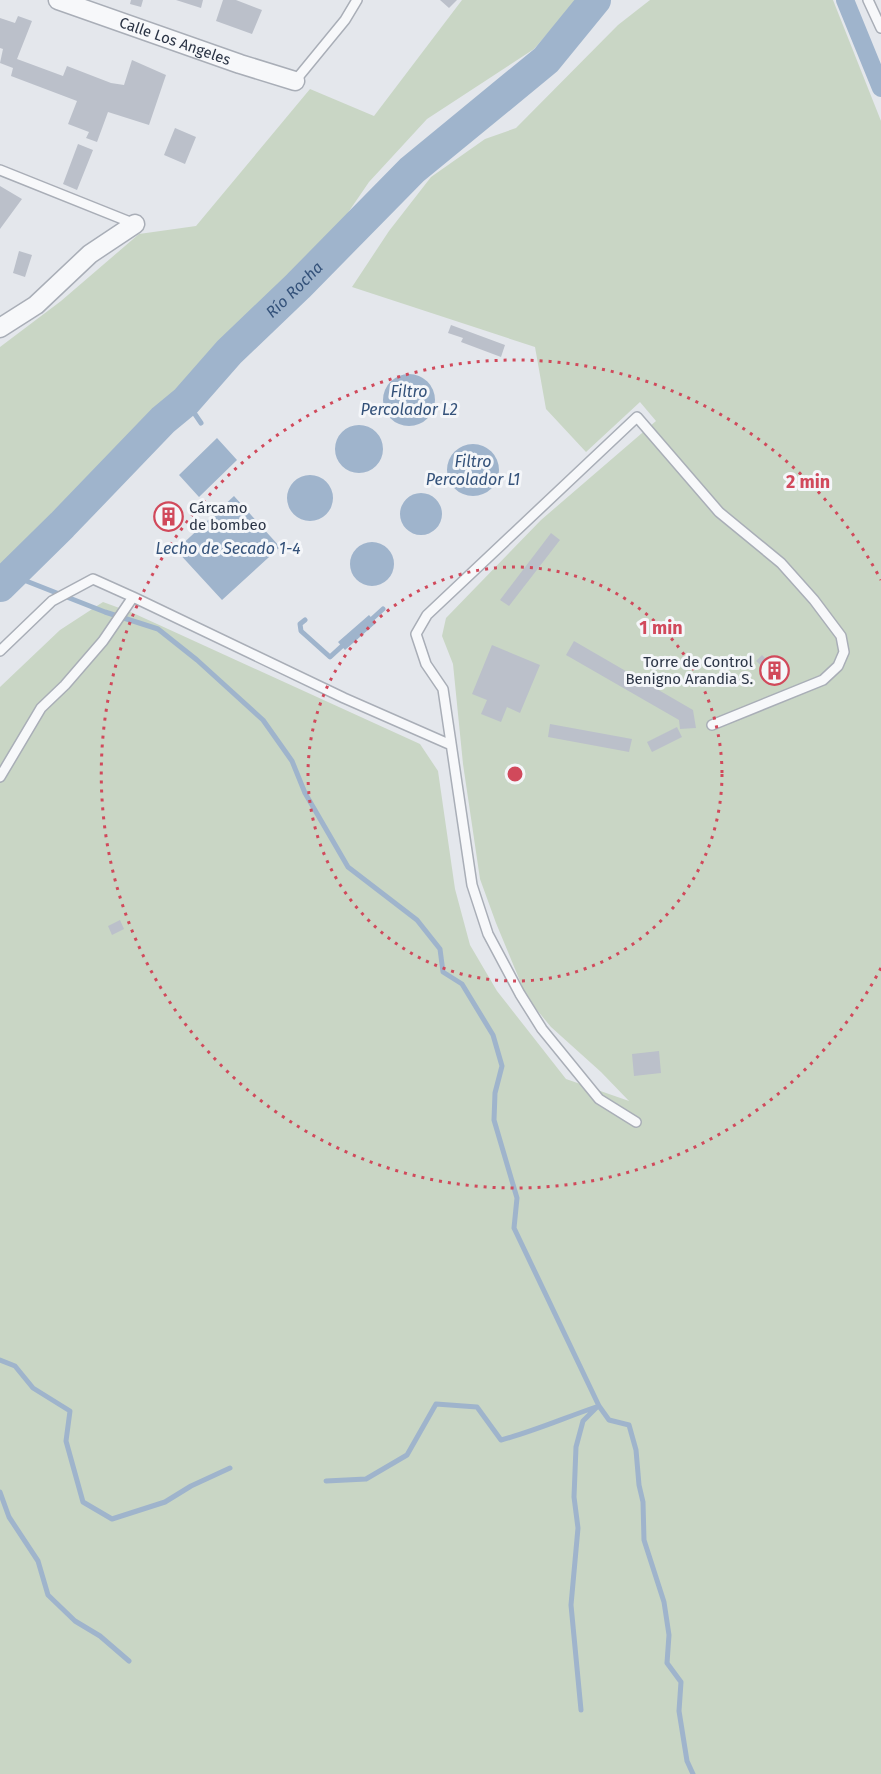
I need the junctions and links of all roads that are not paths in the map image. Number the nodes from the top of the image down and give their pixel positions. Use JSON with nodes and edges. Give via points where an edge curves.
{"nodes":[{"id":1,"x":58,"y":0,"type":"edge"},
{"id":2,"x":357,"y":0,"type":"edge"},
{"id":3,"x":868,"y":0,"type":"edge"},
{"id":4,"x":881,"y":28,"type":"edge"},
{"id":5,"x":295,"y":81,"type":"joint"},
{"id":6,"x":0,"y":170,"type":"edge"},
{"id":7,"x":135,"y":224,"type":"joint"},
{"id":8,"x":0,"y":328,"type":"edge"},
{"id":9,"x":133,"y":597,"type":"junction"},
{"id":10,"x":0,"y":651,"type":"edge"},
{"id":11,"x":712,"y":725,"type":"dead end"},
{"id":12,"x":451,"y":745,"type":"junction"},
{"id":13,"x":0,"y":777,"type":"edge"},
{"id":14,"x":636,"y":1122,"type":"dead end"}],
"edges":[{"from":1,"to":5,"type":"street","name":"Calle Los Angeles"},
{"from":2,"to":5,"type":"lane"},
{"from":3,"to":4,"type":"lane"},
{"from":6,"to":7,"type":"lane"},
{"from":7,"to":8,"type":"street","via":[[90,254],[36,304]]},
{"from":9,"to":10,"type":"lane","via":[[93,579],[52,601]]},
{"from":9,"to":12,"type":"lane"},
{"from":9,"to":13,"type":"lane","via":[[103,641],[40,708]]},
{"from":11,"to":12,"type":"lane","via":[[823,680],[838,666],[843,644],[841,636],[801,585],[781,563],[719,512],[638,417],[427,615],[416,634],[426,664],[443,689]]},
{"from":12,"to":14,"type":"lane","via":[[472,885],[488,934],[542,1029],[599,1099]]}]}
